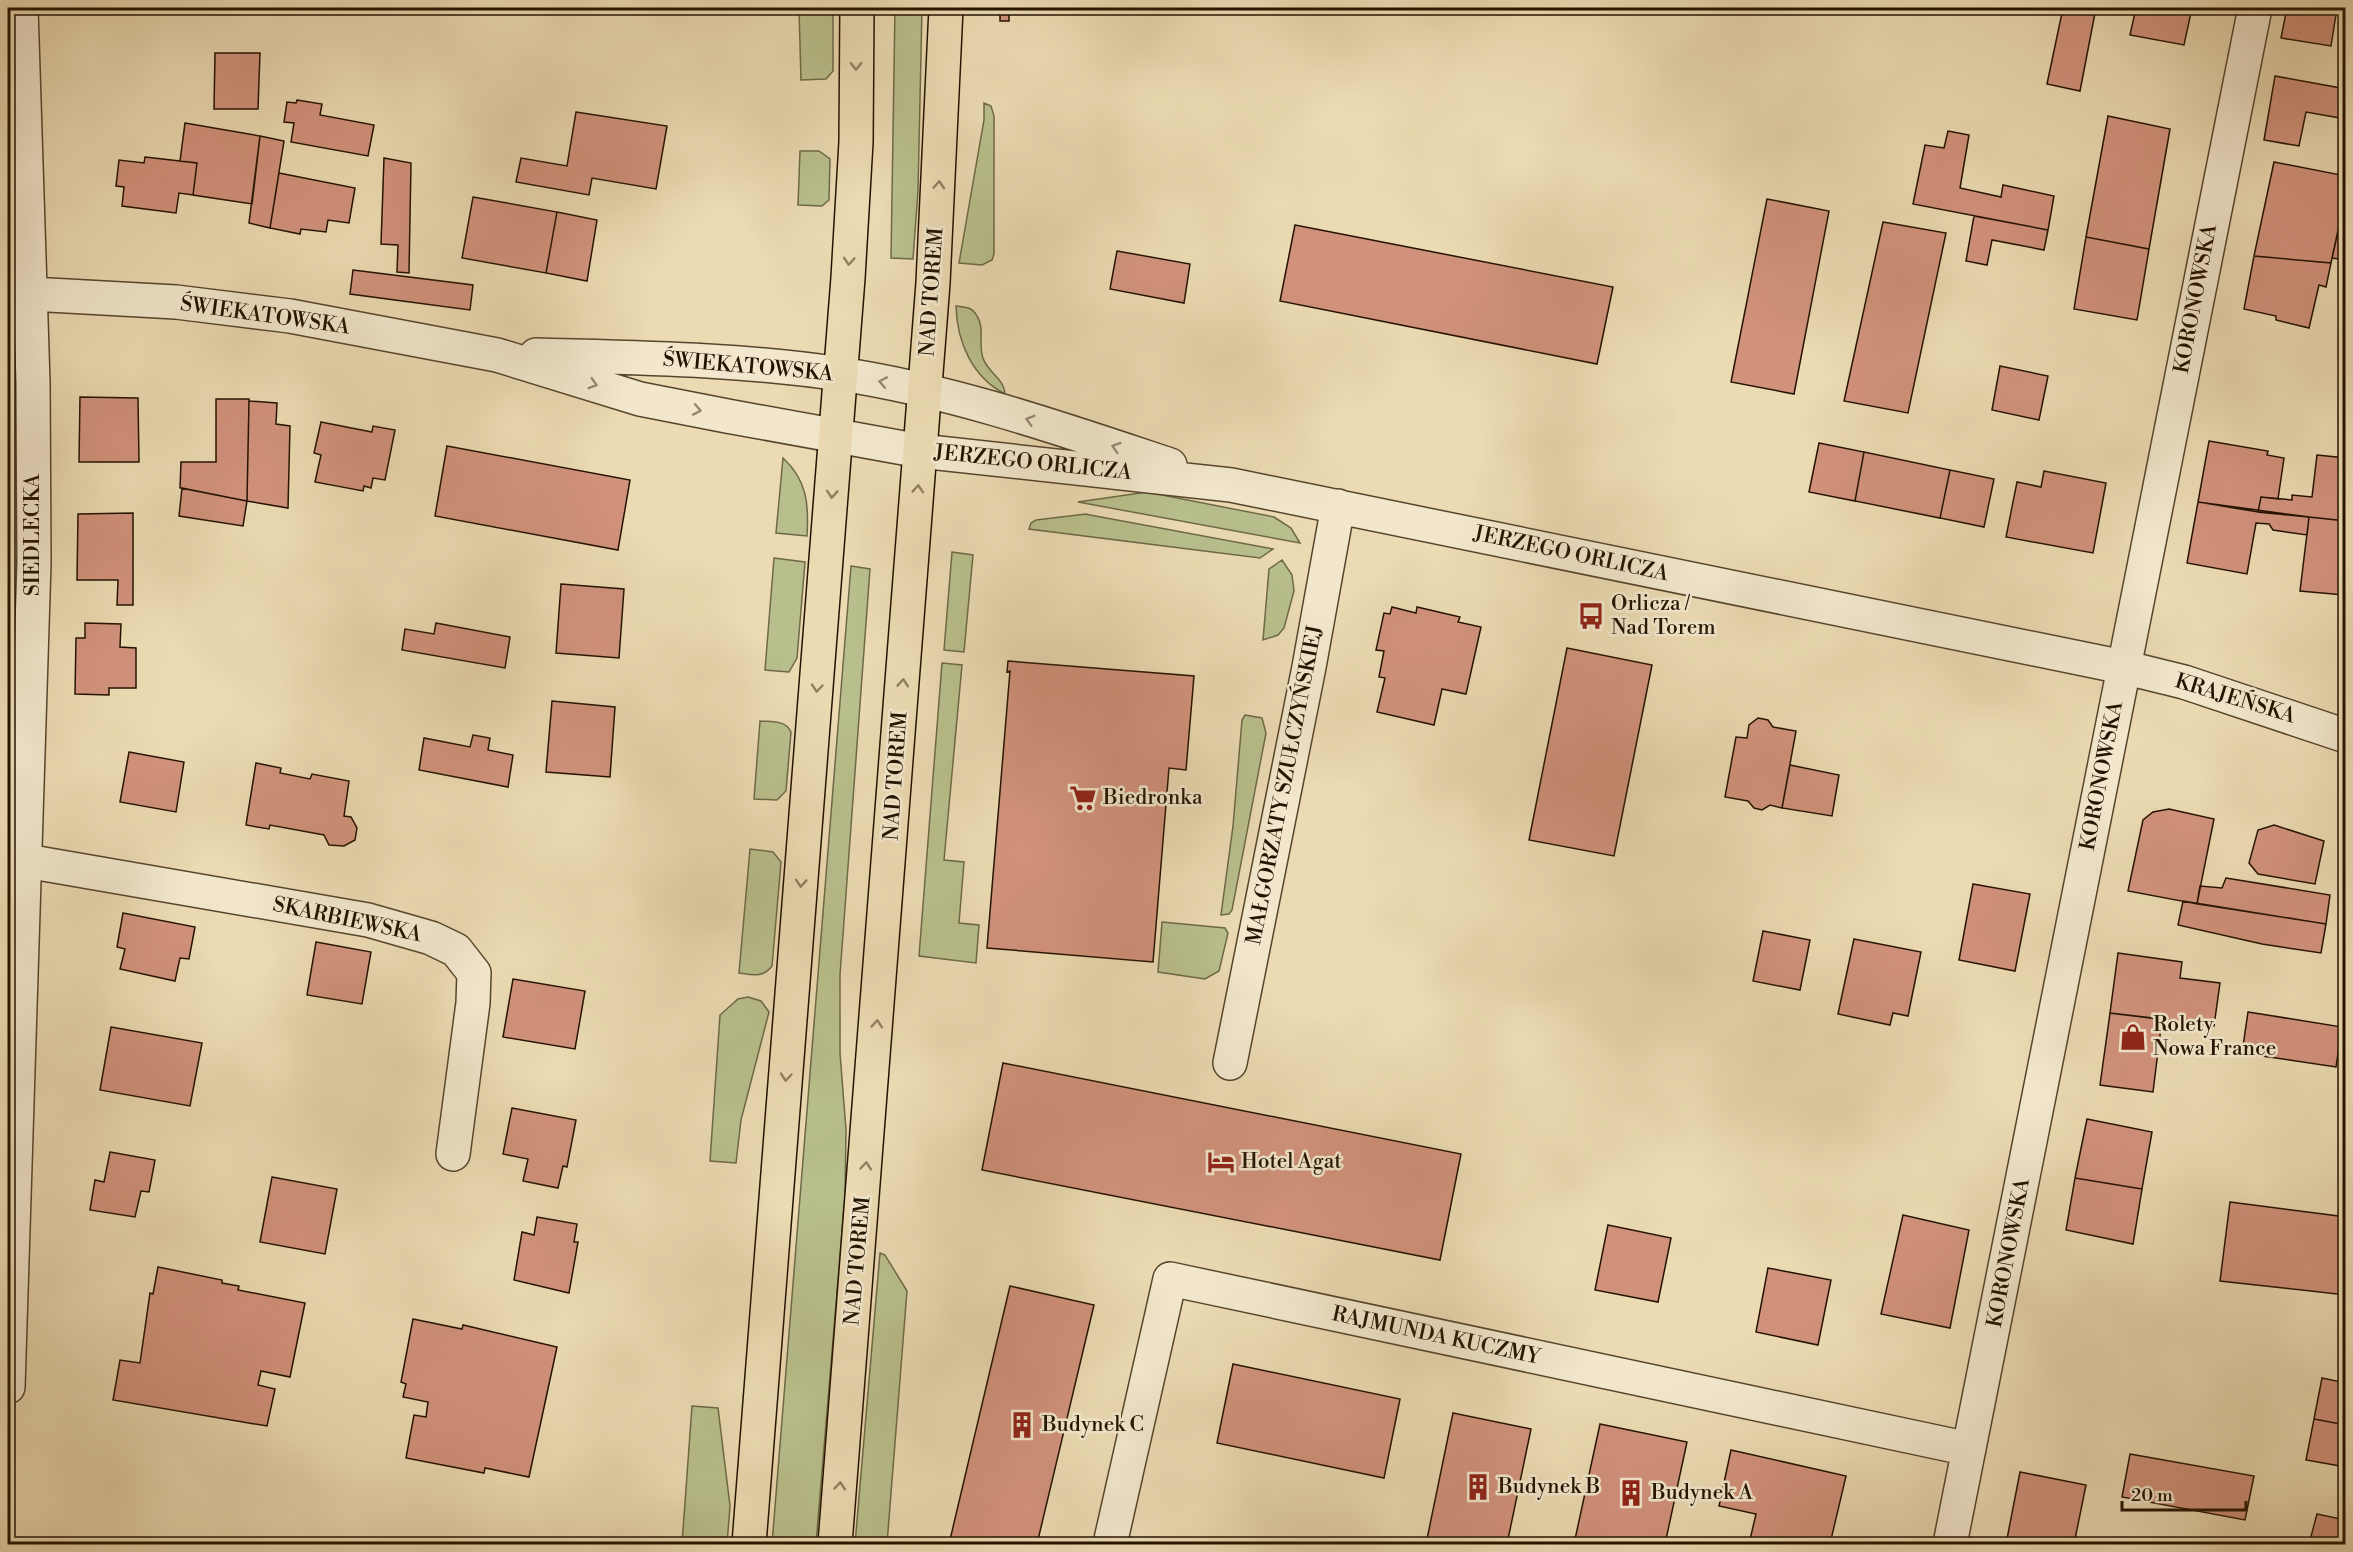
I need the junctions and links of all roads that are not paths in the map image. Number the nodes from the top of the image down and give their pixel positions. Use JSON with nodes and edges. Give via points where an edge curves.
{"nodes":[{"id":1,"x":21,"y":8,"type":"edge"},
{"id":2,"x":857,"y":8,"type":"edge"},
{"id":3,"x":946,"y":8,"type":"edge"},
{"id":4,"x":2255,"y":8,"type":"edge"},
{"id":5,"x":19,"y":296,"type":"edge"},
{"id":6,"x":497,"y":355,"type":"junction"},
{"id":7,"x":840,"y":374,"type":"junction"},
{"id":8,"x":925,"y":390,"type":"junction"},
{"id":9,"x":836,"y":435,"type":"junction"},
{"id":10,"x":921,"y":451,"type":"junction"},
{"id":11,"x":1232,"y":485,"type":"junction"},
{"id":12,"x":1338,"y":506,"type":"junction"},
{"id":13,"x":2123,"y":667,"type":"junction"},
{"id":14,"x":2346,"y":736,"type":"edge"},
{"id":15,"x":26,"y":861,"type":"junction"},
{"id":16,"x":1230,"y":1063,"type":"dead end"},
{"id":17,"x":453,"y":1154,"type":"dead end"},
{"id":18,"x":8,"y":1387,"type":"edge"},
{"id":19,"x":1969,"y":1449,"type":"junction"},
{"id":20,"x":749,"y":1545,"type":"edge"},
{"id":21,"x":835,"y":1545,"type":"edge"},
{"id":22,"x":1110,"y":1545,"type":"edge"},
{"id":23,"x":1950,"y":1545,"type":"edge"}],
"edges":[{"from":1,"to":5,"type":"street","name":"SIEDLECKA"},
{"from":2,"to":7,"type":"main road","one_way":true,"via":[[856,142]]},
{"from":8,"to":3,"type":"main road","name":"NAD TOREM","one_way":true},
{"from":4,"to":13,"type":"street","name":"KORONOWSKA"},
{"from":5,"to":6,"type":"street","name":"ŚWIEKATOWSKA","via":[[232,307]]},
{"from":5,"to":15,"type":"street","name":"SIEDLECKA","via":[[34,563]]},
{"from":6,"to":7,"type":"street","name":"ŚWIEKATOWSKA","via":[[643,358]]},
{"from":6,"to":9,"type":"street","name":"ŚWIEKATOWSKA","one_way":true,"via":[[640,399]]},
{"from":8,"to":7,"type":"street","name":"ŚWIEKATOWSKA","one_way":true},
{"from":7,"to":9,"type":"main road"},
{"from":8,"to":10,"type":"main road","name":"NAD TOREM"},
{"from":11,"to":8,"type":"street","name":"JERZEGO ORLICZA","one_way":true},
{"from":9,"to":10,"type":"street","name":"JERZEGO ORLICZA"},
{"from":9,"to":20,"type":"main road","one_way":true},
{"from":10,"to":11,"type":"street","name":"JERZEGO ORLICZA"},
{"from":21,"to":10,"type":"main road","name":"NAD TOREM","one_way":true},
{"from":11,"to":12,"type":"street","name":"JERZEGO ORLICZA"},
{"from":12,"to":13,"type":"street","name":"JERZEGO ORLICZA"},
{"from":12,"to":16,"type":"street","name":"MAŁGORZATY SZUŁCZYŃSKIEJ"},
{"from":13,"to":14,"type":"street","name":"KRAJEŃSKA","via":[[2184,682]]},
{"from":13,"to":19,"type":"street","name":"KORONOWSKA"},
{"from":15,"to":17,"type":"street","name":"SKARBIEWSKA","via":[[368,920],[431,938],[456,950],[474,973]]},
{"from":15,"to":18,"type":"street","name":"SIEDLECKA"},
{"from":19,"to":22,"type":"street","name":"RAJMUNDA KUCZMY","via":[[1170,1279]]},
{"from":19,"to":23,"type":"street","name":"KORONOWSKA"}]}
